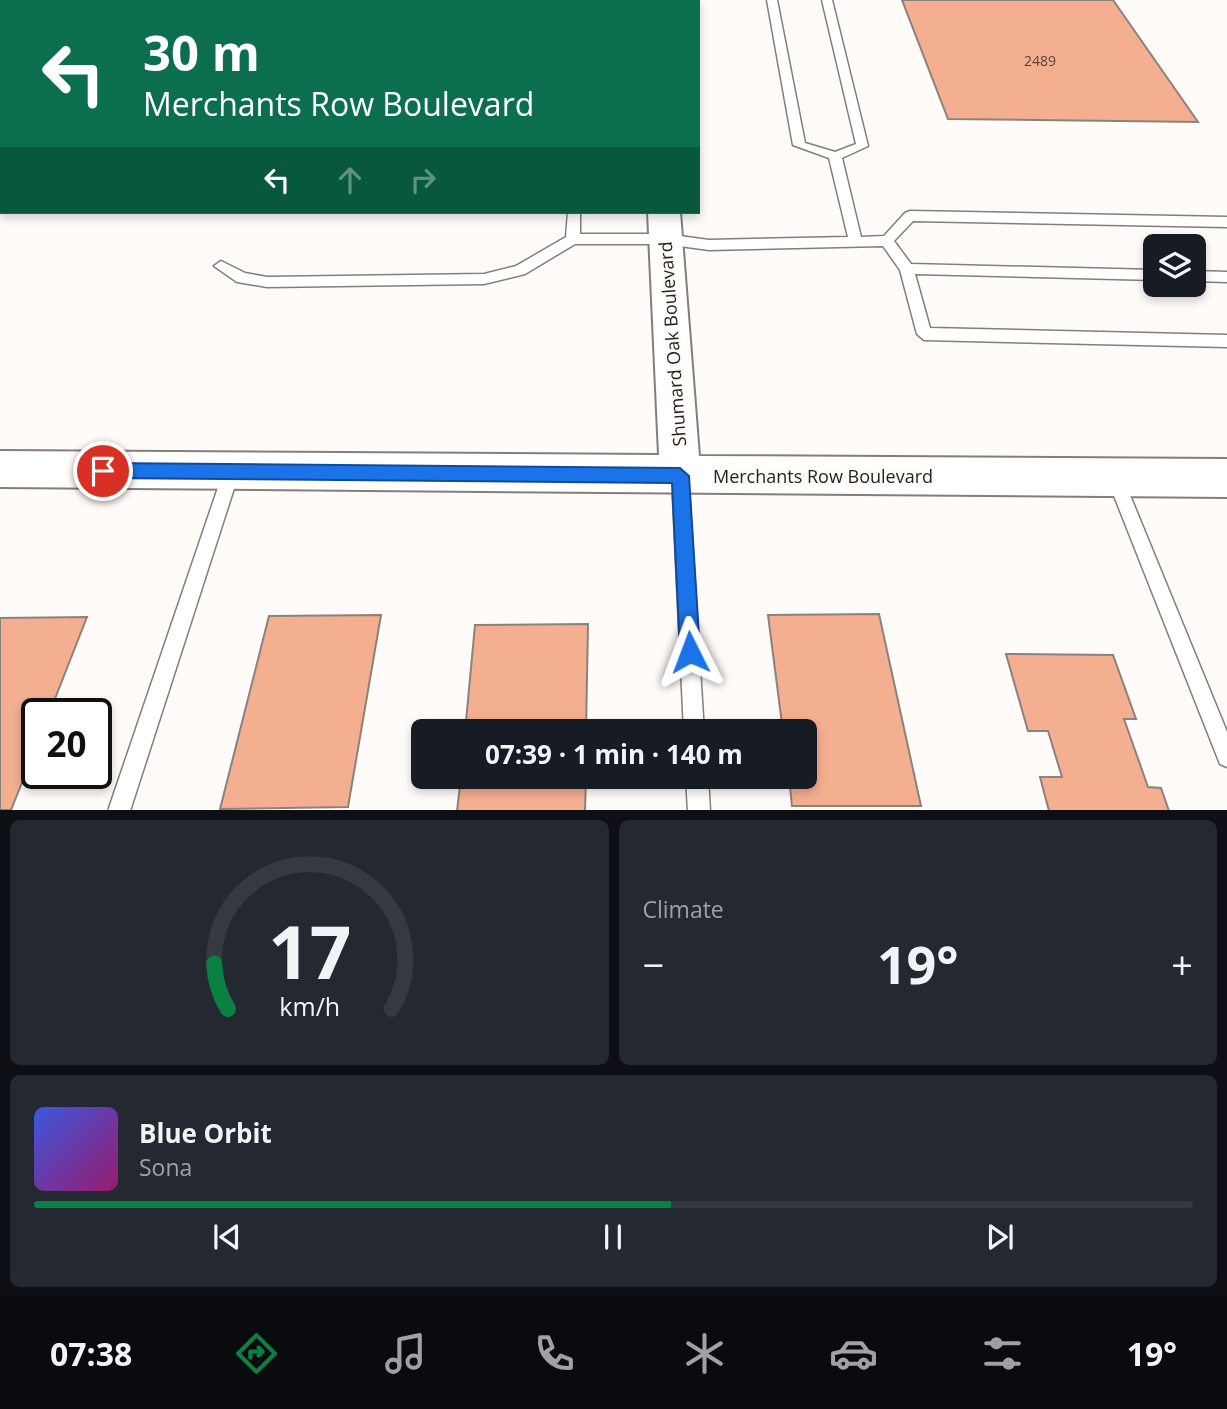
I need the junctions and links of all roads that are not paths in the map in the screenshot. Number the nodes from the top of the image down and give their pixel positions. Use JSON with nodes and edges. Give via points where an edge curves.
{"nodes":[{"id":1,"x":772,"y":0,"type":"edge"},
{"id":2,"x":827,"y":0,"type":"edge"},
{"id":3,"x":835,"y":156,"type":"junction"},
{"id":4,"x":574,"y":214,"type":"edge"},
{"id":5,"x":1227,"y":222,"type":"edge"},
{"id":6,"x":665,"y":225,"type":"edge"},
{"id":7,"x":573,"y":239,"type":"junction"},
{"id":8,"x":855,"y":240,"type":"junction"},
{"id":9,"x":887,"y":241,"type":"junction"},
{"id":10,"x":221,"y":266,"type":"dead end"},
{"id":11,"x":907,"y":269,"type":"junction"},
{"id":12,"x":1143,"y":275,"type":"edge"},
{"id":13,"x":1206,"y":276,"type":"edge"},
{"id":14,"x":1227,"y":277,"type":"edge"},
{"id":15,"x":1227,"y":341,"type":"edge"},
{"id":16,"x":0,"y":469,"type":"edge"},
{"id":17,"x":231,"y":473,"type":"junction"},
{"id":18,"x":680,"y":476,"type":"junction"},
{"id":19,"x":1115,"y":478,"type":"junction"},
{"id":20,"x":1227,"y":478,"type":"edge"},
{"id":21,"x":693,"y":719,"type":"edge"},
{"id":22,"x":1227,"y":757,"type":"edge"},
{"id":23,"x":697,"y":789,"type":"edge"},
{"id":24,"x":119,"y":810,"type":"edge"},
{"id":25,"x":698,"y":810,"type":"edge"}],
"edges":[{"from":1,"to":3,"type":"lane","via":[[799,145]]},
{"from":2,"to":3,"type":"lane","via":[[862,146]]},
{"from":3,"to":8,"type":"lane"},
{"from":4,"to":7,"type":"lane"},
{"from":5,"to":9,"type":"lane","via":[[910,216]]},
{"from":6,"to":7,"type":"lane"},
{"from":6,"to":8,"type":"lane","via":[[709,245]]},
{"from":6,"to":18,"type":"street","name":"Shumard Oak Boulevard"},
{"from":7,"to":10,"type":"lane","via":[[520,270],[484,279],[267,282],[242,278]]},
{"from":8,"to":9,"type":"lane"},
{"from":9,"to":11,"type":"lane"},
{"from":11,"to":12,"type":"lane"},
{"from":11,"to":15,"type":"lane","via":[[923,334]]},
{"from":13,"to":14,"type":"lane"},
{"from":16,"to":17,"type":"street","name":"Merchants Row Boulevard"},
{"from":17,"to":18,"type":"street","name":"Merchants Row Boulevard"},
{"from":17,"to":24,"type":"lane"},
{"from":18,"to":19,"type":"street","name":"Merchants Row Boulevard"},
{"from":18,"to":21,"type":"lane"},
{"from":19,"to":20,"type":"street","name":"Merchants Row Boulevard"},
{"from":19,"to":22,"type":"lane"},
{"from":23,"to":25,"type":"lane"}]}
